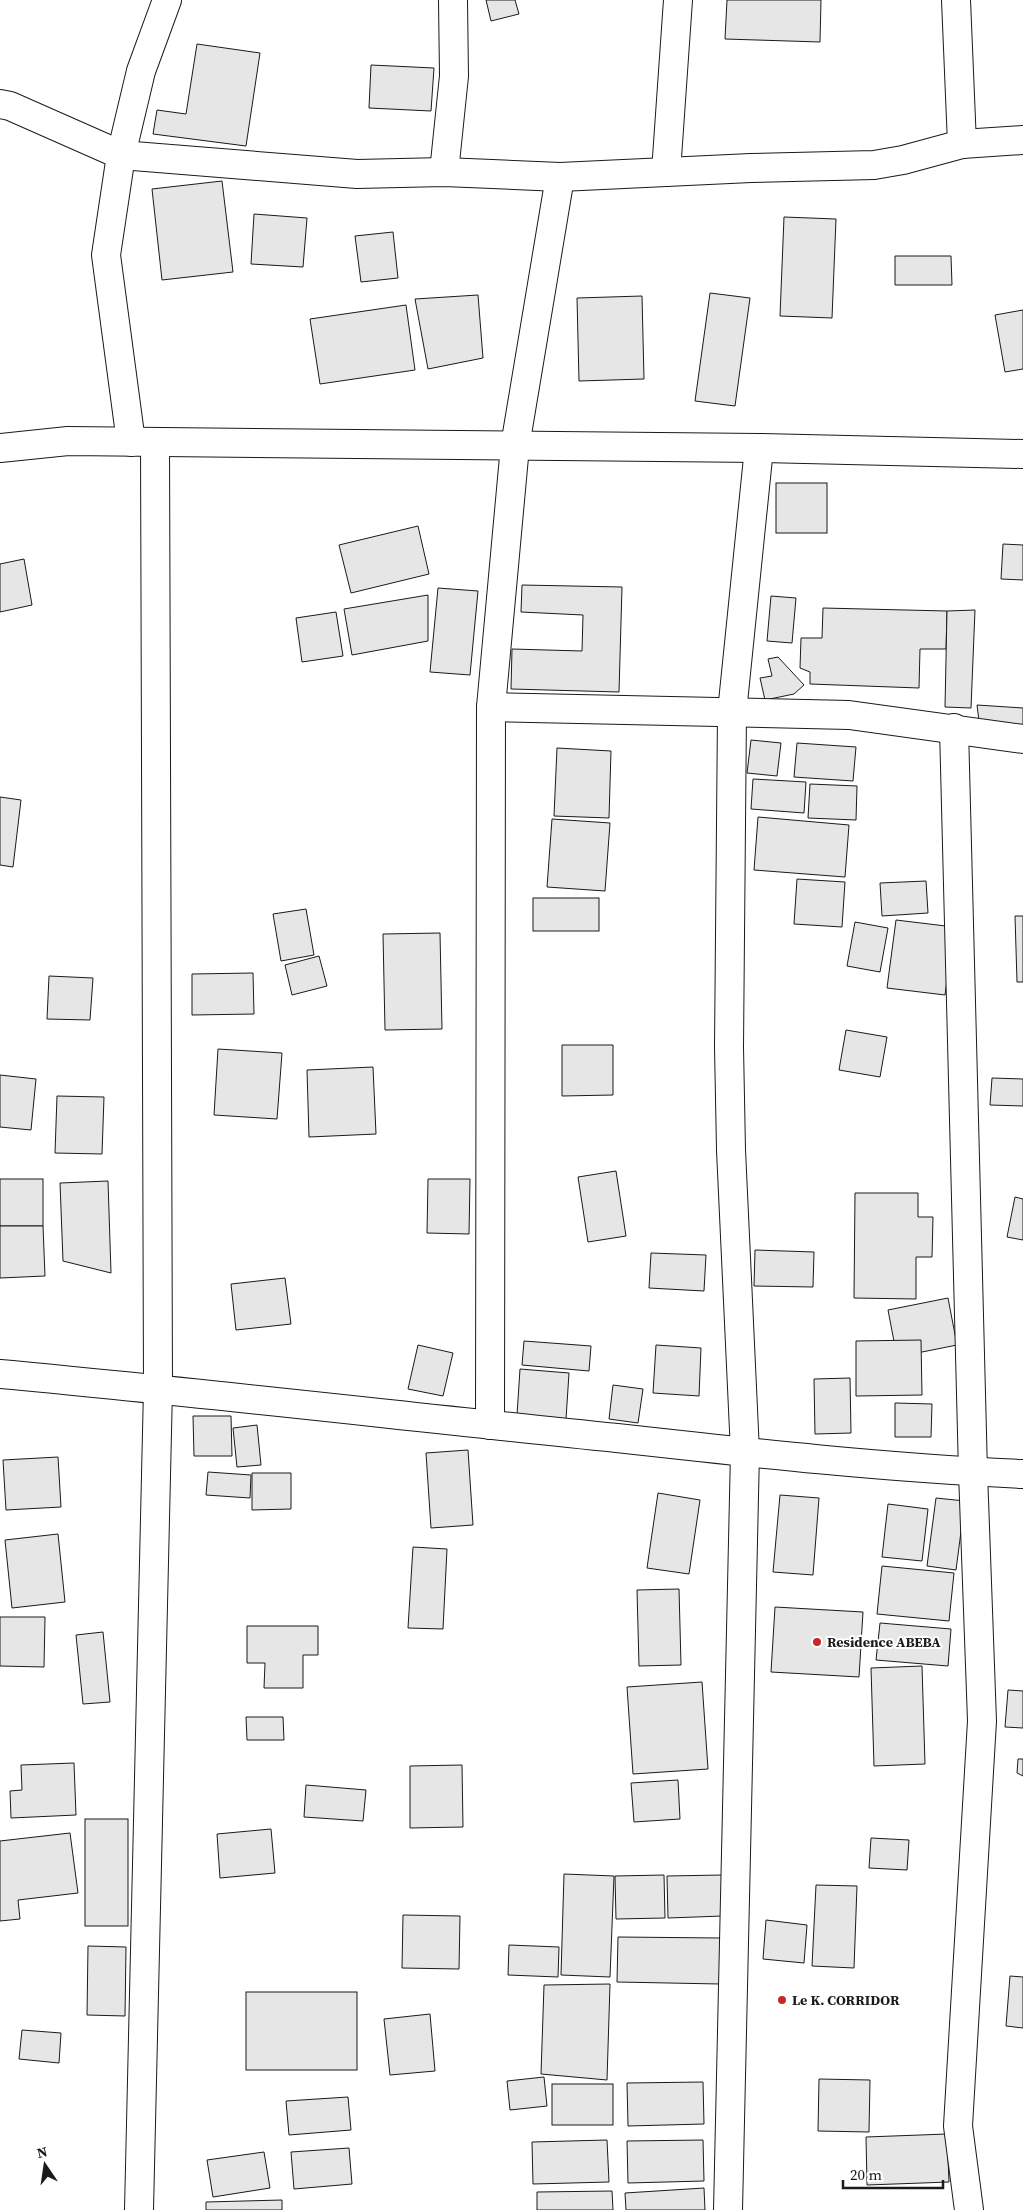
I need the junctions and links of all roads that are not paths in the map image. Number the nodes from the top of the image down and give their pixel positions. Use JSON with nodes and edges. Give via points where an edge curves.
{"nodes":[{"id":1,"x":167,"y":0,"type":"edge"},
{"id":2,"x":453,"y":0,"type":"edge"},
{"id":3,"x":678,"y":0,"type":"edge"},
{"id":4,"x":956,"y":0,"type":"edge"},
{"id":5,"x":0,"y":104,"type":"edge"},
{"id":6,"x":1023,"y":140,"type":"edge"},
{"id":7,"x":962,"y":144,"type":"junction"},
{"id":8,"x":121,"y":155,"type":"junction"},
{"id":9,"x":444,"y":172,"type":"junction"},
{"id":10,"x":666,"y":172,"type":"junction"},
{"id":11,"x":560,"y":177,"type":"junction"},
{"id":12,"x":143,"y":442,"type":"junction"},
{"id":13,"x":515,"y":446,"type":"junction"},
{"id":14,"x":0,"y":448,"type":"edge"},
{"id":15,"x":759,"y":448,"type":"junction"},
{"id":16,"x":1023,"y":454,"type":"edge"},
{"id":17,"x":492,"y":707,"type":"junction"},
{"id":18,"x":732,"y":712,"type":"junction"},
{"id":19,"x":954,"y":728,"type":"junction"},
{"id":20,"x":1023,"y":739,"type":"edge"},
{"id":21,"x":0,"y":1374,"type":"edge"},
{"id":22,"x":158,"y":1389,"type":"junction"},
{"id":23,"x":490,"y":1425,"type":"junction"},
{"id":24,"x":745,"y":1452,"type":"junction"},
{"id":25,"x":973,"y":1472,"type":"junction"},
{"id":26,"x":1023,"y":1474,"type":"edge"},
{"id":27,"x":139,"y":2210,"type":"edge"},
{"id":28,"x":728,"y":2210,"type":"edge"},
{"id":29,"x":969,"y":2210,"type":"edge"}],
"edges":[{"from":1,"to":8,"type":"street","via":[[141,71]]},
{"from":2,"to":9,"type":"street","via":[[454,76]]},
{"from":3,"to":10,"type":"street"},
{"from":4,"to":7,"type":"street"},
{"from":5,"to":8,"type":"street"},
{"from":6,"to":7,"type":"street"},
{"from":7,"to":10,"type":"street","via":[[903,160],[874,164]]},
{"from":8,"to":9,"type":"street","via":[[357,174]]},
{"from":8,"to":12,"type":"street","via":[[106,255]]},
{"from":9,"to":11,"type":"street"},
{"from":10,"to":11,"type":"street"},
{"from":11,"to":13,"type":"street"},
{"from":12,"to":13,"type":"street"},
{"from":12,"to":14,"type":"street","via":[[68,441]]},
{"from":12,"to":22,"type":"street"},
{"from":13,"to":15,"type":"street"},
{"from":13,"to":17,"type":"street"},
{"from":15,"to":16,"type":"street"},
{"from":15,"to":18,"type":"street"},
{"from":17,"to":18,"type":"street"},
{"from":17,"to":23,"type":"street"},
{"from":18,"to":19,"type":"street","via":[[849,715]]},
{"from":18,"to":24,"type":"street","via":[[730,1150]]},
{"from":19,"to":20,"type":"street"},
{"from":19,"to":25,"type":"street"},
{"from":21,"to":22,"type":"street"},
{"from":22,"to":23,"type":"street"},
{"from":22,"to":27,"type":"street"},
{"from":23,"to":24,"type":"street"},
{"from":24,"to":25,"type":"street"},
{"from":24,"to":28,"type":"street"},
{"from":25,"to":26,"type":"street"},
{"from":25,"to":29,"type":"street","via":[[982,1721],[958,2126]]}]}
